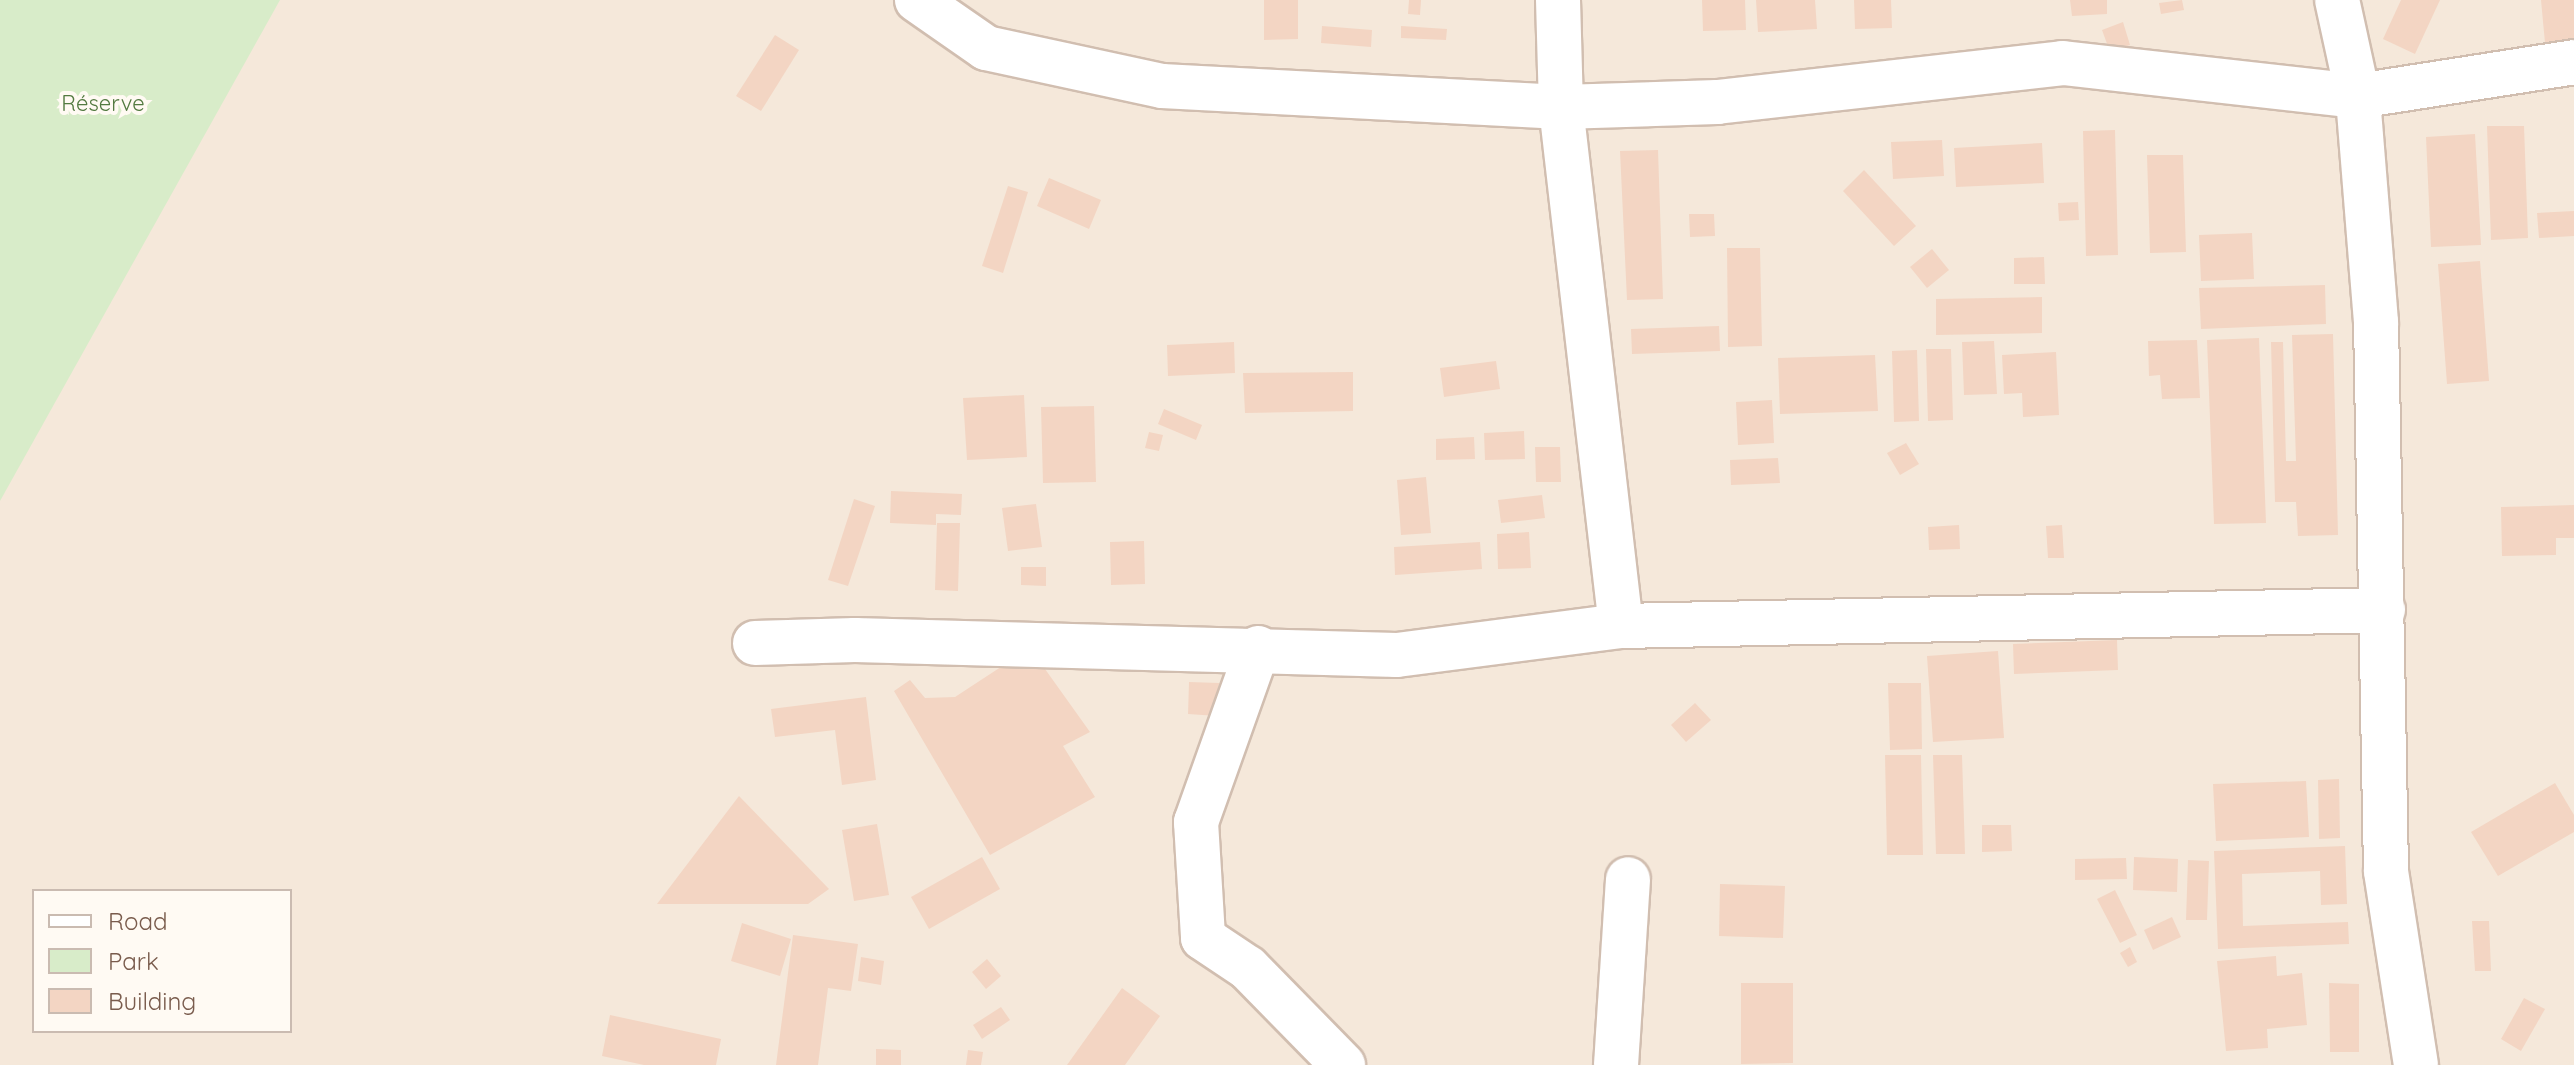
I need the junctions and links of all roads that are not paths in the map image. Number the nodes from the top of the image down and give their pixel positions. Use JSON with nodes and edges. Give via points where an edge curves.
{"nodes":[{"id":1,"x":917,"y":0,"type":"edge"},
{"id":2,"x":1558,"y":0,"type":"edge"},
{"id":3,"x":2337,"y":0,"type":"edge"},
{"id":4,"x":2574,"y":62,"type":"edge"},
{"id":5,"x":2358,"y":96,"type":"junction"},
{"id":6,"x":1561,"y":107,"type":"junction"},
{"id":7,"x":2383,"y":610,"type":"junction"},
{"id":8,"x":1621,"y":626,"type":"junction"},
{"id":9,"x":755,"y":643,"type":"dead end"},
{"id":10,"x":1258,"y":648,"type":"junction"},
{"id":11,"x":1628,"y":879,"type":"dead end"},
{"id":12,"x":1343,"y":1065,"type":"edge"},
{"id":13,"x":1616,"y":1065,"type":"edge"},
{"id":14,"x":2416,"y":1065,"type":"edge"}],
"edges":[{"from":1,"to":6,"type":"street","via":[[986,48],[1162,86]]},
{"from":2,"to":6,"type":"street"},
{"from":3,"to":5,"type":"street"},
{"from":4,"to":5,"type":"street"},
{"from":5,"to":6,"type":"street","via":[[2063,63],[1717,102]]},
{"from":5,"to":7,"type":"street","via":[[2376,322]]},
{"from":6,"to":8,"type":"street"},
{"from":7,"to":8,"type":"street"},
{"from":7,"to":14,"type":"street","via":[[2386,871]]},
{"from":8,"to":10,"type":"street","via":[[1397,655]]},
{"from":9,"to":10,"type":"street"},
{"from":10,"to":12,"type":"street","via":[[1196,822],[1203,938],[1248,968]]},
{"from":11,"to":13,"type":"street"}]}
